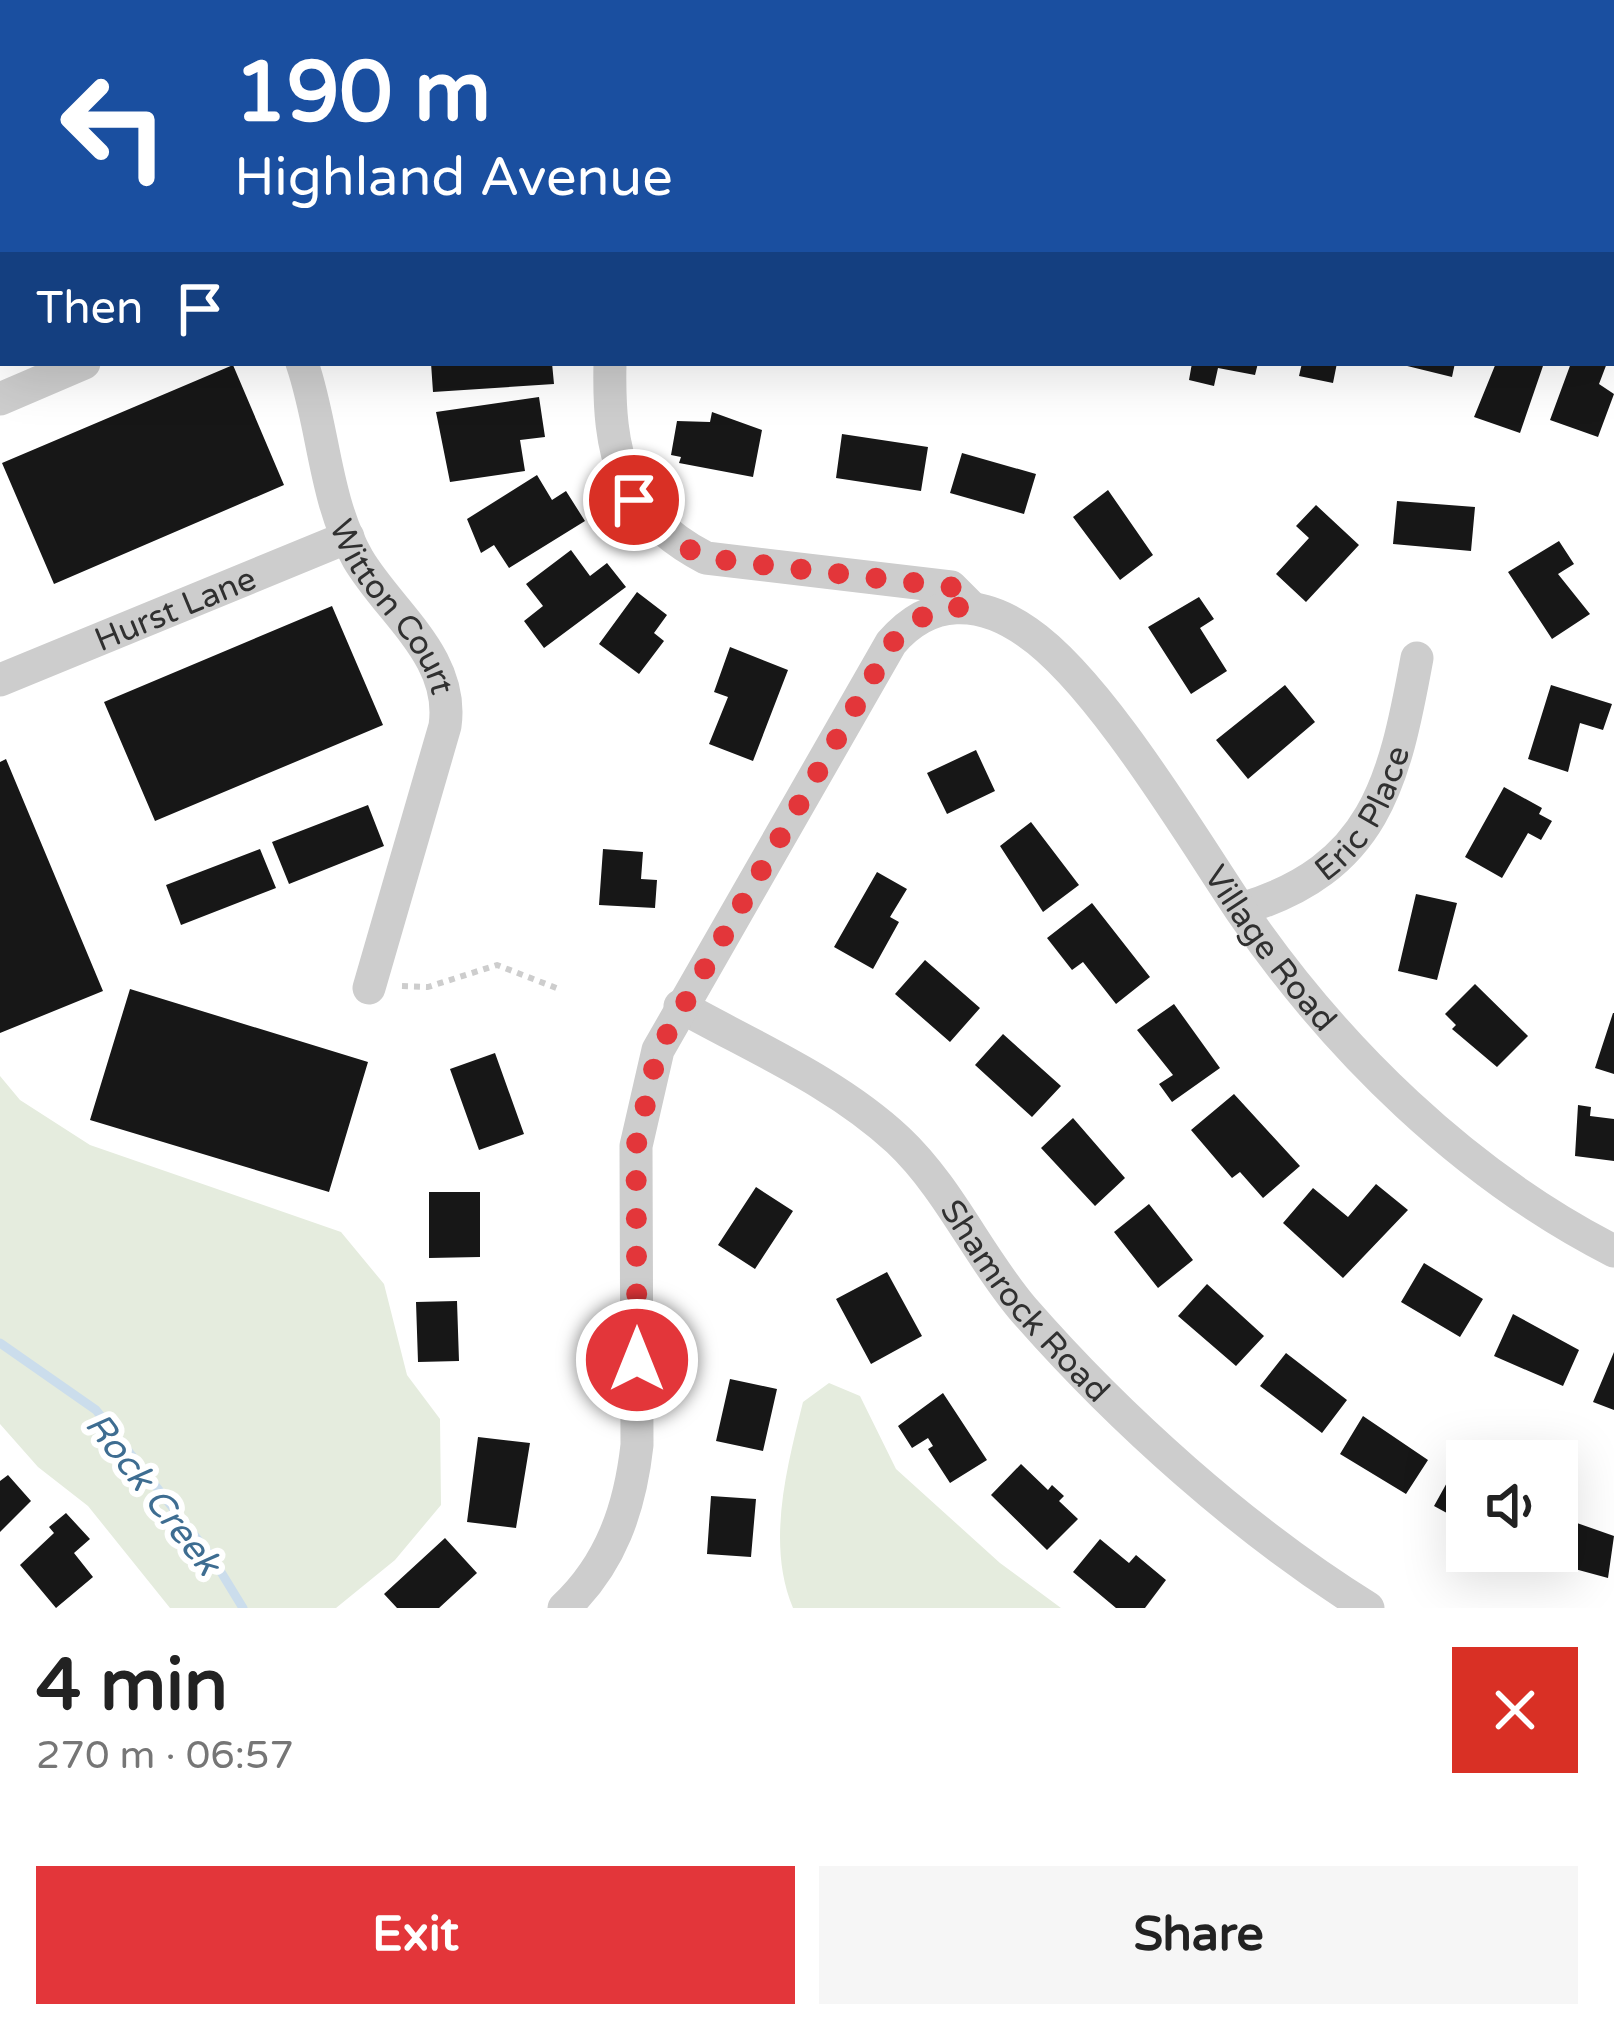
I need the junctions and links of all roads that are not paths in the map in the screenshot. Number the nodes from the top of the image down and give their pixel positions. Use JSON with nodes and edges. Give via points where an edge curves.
{"nodes":[{"id":1,"x":77,"y":366,"type":"edge"},
{"id":2,"x":303,"y":366,"type":"edge"},
{"id":3,"x":610,"y":366,"type":"edge"},
{"id":4,"x":0,"y":399,"type":"edge"},
{"id":5,"x":347,"y":537,"type":"junction"},
{"id":6,"x":970,"y":605,"type":"junction"},
{"id":7,"x":1418,"y":658,"type":"dead end"},
{"id":8,"x":0,"y":680,"type":"edge"},
{"id":9,"x":1240,"y":910,"type":"junction"},
{"id":10,"x":386,"y":987,"type":"road end"},
{"id":11,"x":680,"y":1006,"type":"junction"},
{"id":12,"x":1614,"y":1251,"type":"edge"},
{"id":13,"x":563,"y":1608,"type":"edge"},
{"id":14,"x":1368,"y":1608,"type":"edge"}],
"edges":[{"from":1,"to":4,"type":"street"},
{"from":2,"to":5,"type":"street","name":"Witton Court"},
{"from":3,"to":6,"type":"street","name":"Village Road","via":[[624,478],[634,500],[679,544],[706,558],[951,587]]},
{"from":5,"to":8,"type":"street","name":"Hurst Lane"},
{"from":5,"to":10,"type":"street","name":"Witton Court","via":[[433,660],[448,709]]},
{"from":6,"to":9,"type":"street","name":"Village Road","via":[[1055,654]]},
{"from":6,"to":11,"type":"street","via":[[926,614],[892,643]]},
{"from":7,"to":9,"type":"street","name":"Eric Place","via":[[1403,734],[1363,834],[1311,881]]},
{"from":9,"to":12,"type":"street","name":"Village Road","via":[[1390,1089],[1552,1216]]},
{"from":11,"to":13,"type":"street","via":[[658,1050],[636,1146],[632,1489],[604,1559]]},
{"from":11,"to":14,"type":"street","name":"Shamrock Road","via":[[838,1093],[901,1142],[993,1270],[1078,1368],[1240,1516]]}]}
